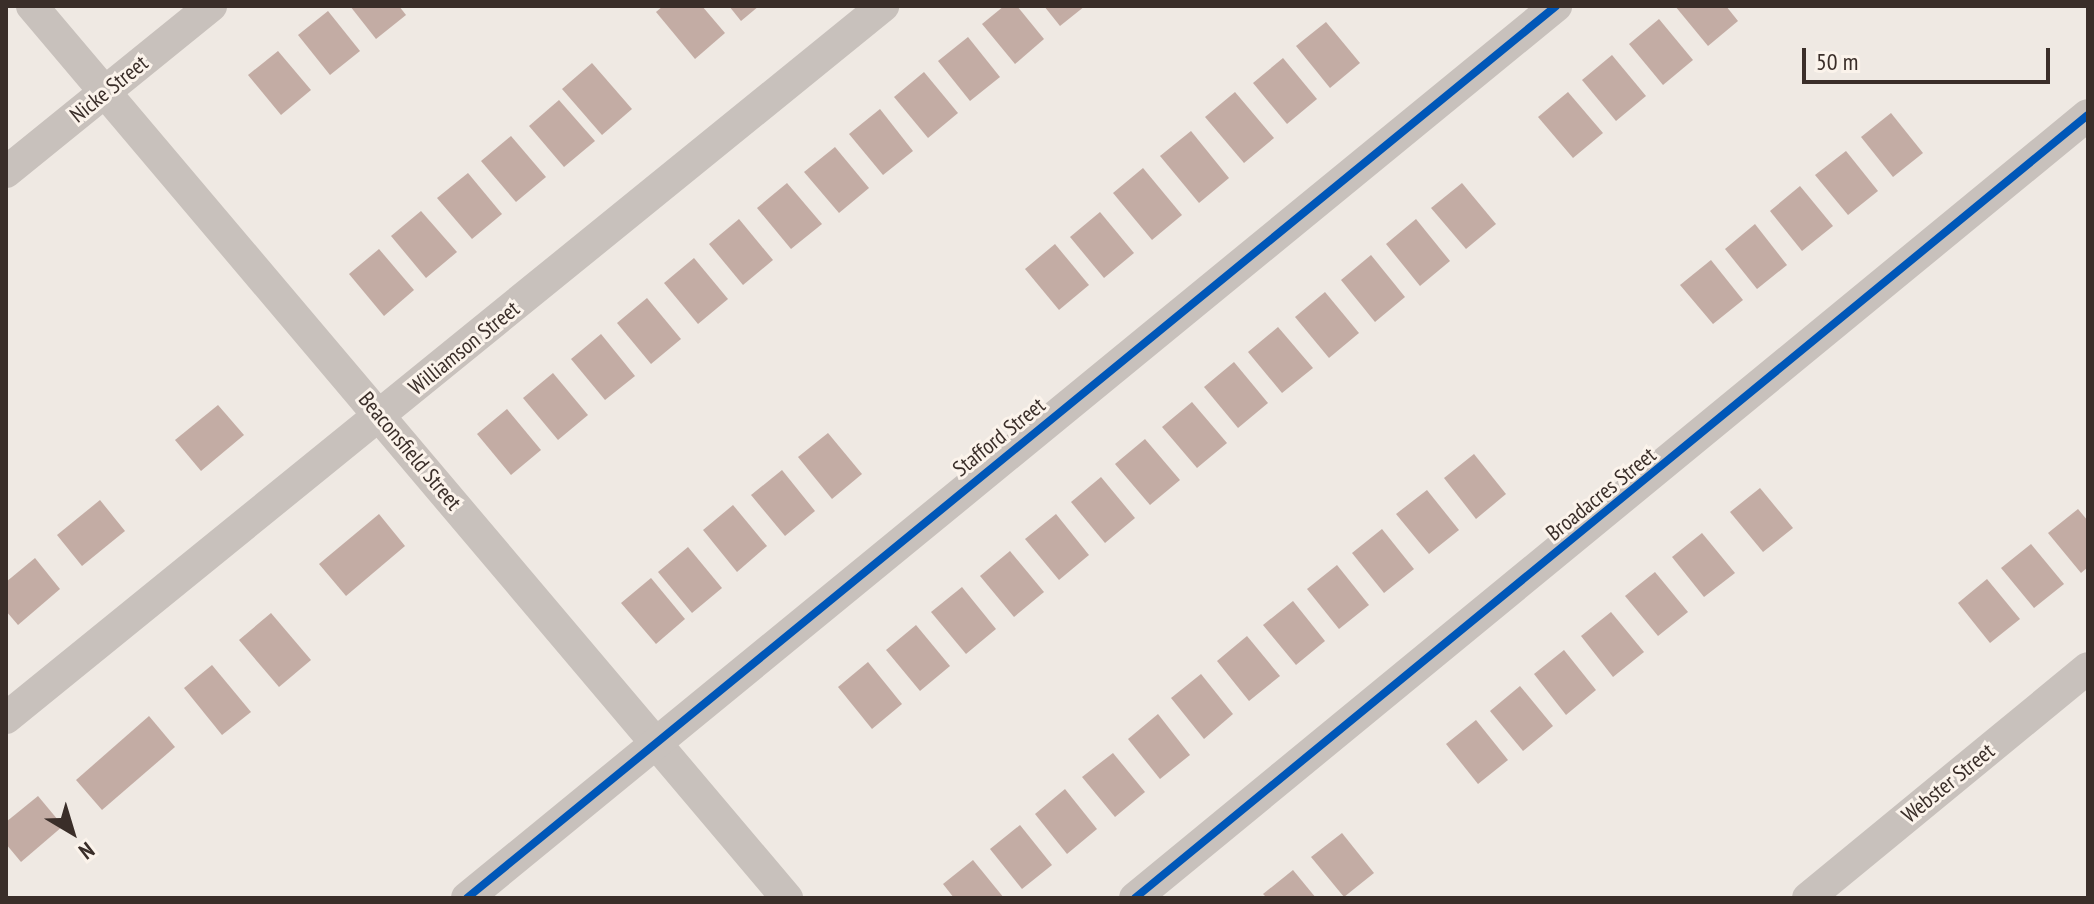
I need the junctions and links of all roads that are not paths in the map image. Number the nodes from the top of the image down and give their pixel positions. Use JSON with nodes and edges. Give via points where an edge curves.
{"nodes":[{"id":1,"x":32,"y":6,"type":"edge"},
{"id":2,"x":211,"y":6,"type":"edge"},
{"id":3,"x":883,"y":6,"type":"edge"},
{"id":4,"x":1556,"y":6,"type":"edge"},
{"id":5,"x":105,"y":93,"type":"junction"},
{"id":6,"x":2088,"y":115,"type":"edge"},
{"id":7,"x":6,"y":172,"type":"edge"},
{"id":8,"x":380,"y":415,"type":"junction"},
{"id":9,"x":2088,"y":668,"type":"edge"},
{"id":10,"x":6,"y":718,"type":"edge"},
{"id":11,"x":655,"y":742,"type":"junction"},
{"id":12,"x":467,"y":898,"type":"edge"},
{"id":13,"x":787,"y":898,"type":"edge"},
{"id":14,"x":1135,"y":898,"type":"edge"},
{"id":15,"x":1808,"y":898,"type":"edge"}],
"edges":[{"from":1,"to":5,"type":"street","name":"Beaconsfield Street"},
{"from":2,"to":5,"type":"street","name":"Nicke Street"},
{"from":3,"to":8,"type":"street","name":"Williamson Street"},
{"from":4,"to":11,"type":"street","name":"Stafford Street"},
{"from":5,"to":7,"type":"street","name":"Nicke Street"},
{"from":5,"to":8,"type":"street","name":"Beaconsfield Street"},
{"from":6,"to":14,"type":"street","name":"Broadacres Street"},
{"from":8,"to":10,"type":"street","name":"Williamson Street"},
{"from":8,"to":11,"type":"street","name":"Beaconsfield Street"},
{"from":9,"to":15,"type":"street","name":"Webster Street"},
{"from":11,"to":12,"type":"street","name":"Stafford Street"},
{"from":11,"to":13,"type":"street","name":"Beaconsfield Street"}]}
